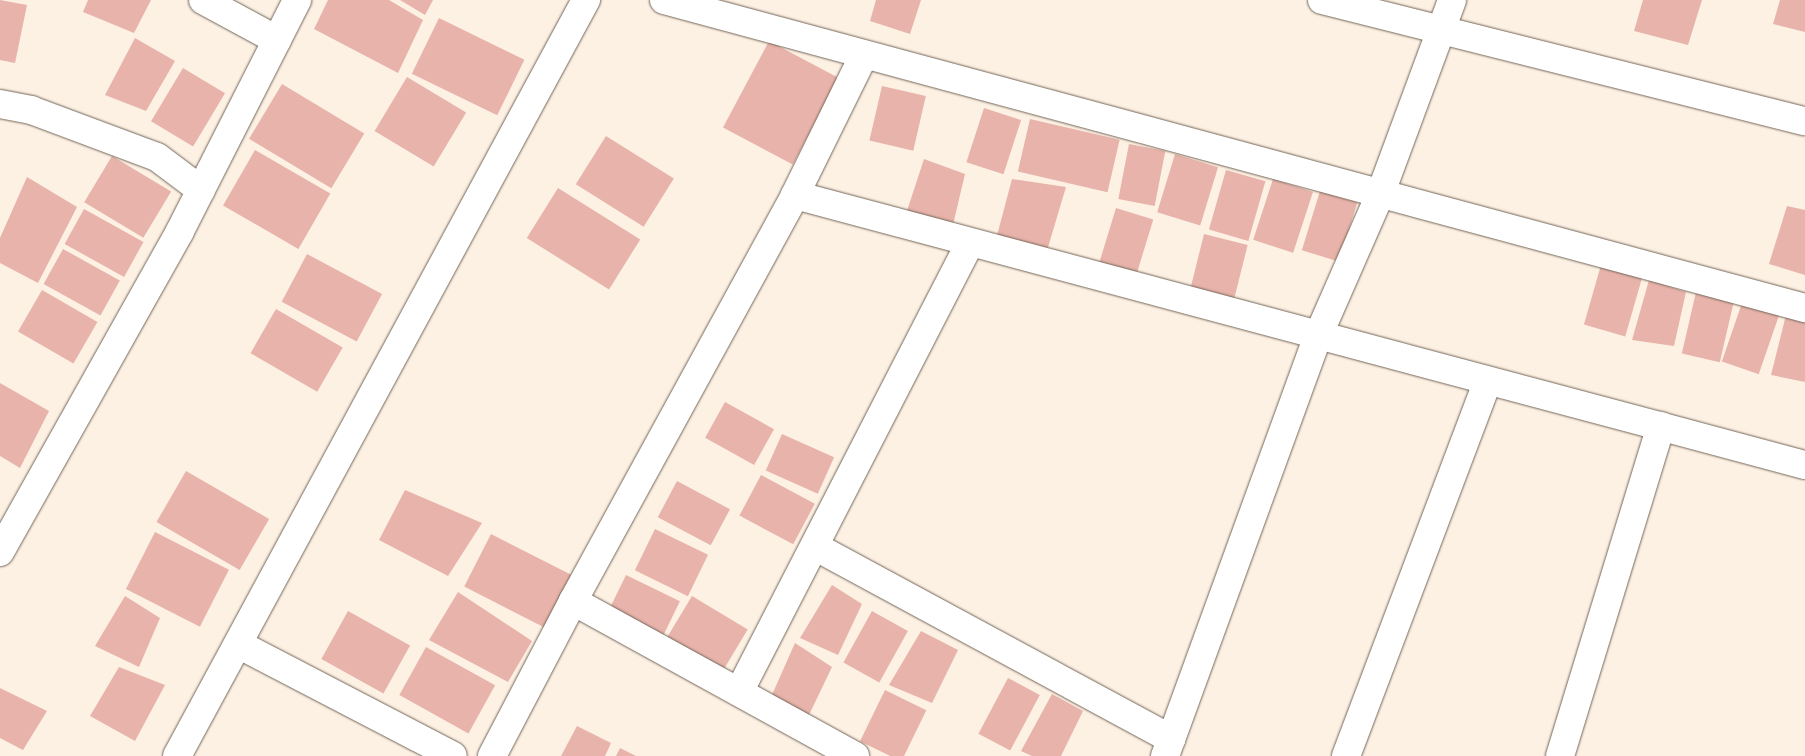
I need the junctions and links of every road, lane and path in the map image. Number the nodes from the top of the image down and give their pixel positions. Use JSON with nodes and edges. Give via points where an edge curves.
{"nodes":[{"id":1,"x":203,"y":0,"type":"edge"},
{"id":2,"x":297,"y":0,"type":"edge"},
{"id":3,"x":586,"y":0,"type":"edge"},
{"id":4,"x":664,"y":0,"type":"edge"},
{"id":5,"x":1322,"y":0,"type":"edge"},
{"id":6,"x":1452,"y":0,"type":"edge"},
{"id":7,"x":1440,"y":30,"type":"junction"},
{"id":8,"x":277,"y":40,"type":"junction"},
{"id":9,"x":864,"y":55,"type":"junction"},
{"id":10,"x":0,"y":104,"type":"edge"},
{"id":11,"x":1805,"y":121,"type":"edge"},
{"id":12,"x":200,"y":190,"type":"junction"},
{"id":13,"x":795,"y":195,"type":"junction"},
{"id":14,"x":1380,"y":195,"type":"junction"},
{"id":15,"x":970,"y":243,"type":"junction"},
{"id":16,"x":1805,"y":308,"type":"edge"},
{"id":17,"x":1318,"y":336,"type":"junction"},
{"id":18,"x":1488,"y":380,"type":"junction"},
{"id":19,"x":1661,"y":426,"type":"junction"},
{"id":20,"x":1805,"y":464,"type":"edge"},
{"id":21,"x":9,"y":515,"type":"edge"},
{"id":22,"x":816,"y":547,"type":"junction"},
{"id":23,"x":0,"y":552,"type":"edge"},
{"id":24,"x":573,"y":601,"type":"junction"},
{"id":25,"x":238,"y":644,"type":"junction"},
{"id":26,"x":739,"y":692,"type":"junction"},
{"id":27,"x":1168,"y":748,"type":"edge"},
{"id":28,"x":177,"y":756,"type":"edge"},
{"id":29,"x":453,"y":756,"type":"edge"},
{"id":30,"x":492,"y":756,"type":"edge"},
{"id":31,"x":855,"y":756,"type":"edge"},
{"id":32,"x":1346,"y":756,"type":"edge"},
{"id":33,"x":1560,"y":756,"type":"edge"}],
"edges":[{"from":1,"to":8,"type":"street"},
{"from":2,"to":8,"type":"street"},
{"from":3,"to":25,"type":"street"},
{"from":4,"to":9,"type":"street"},
{"from":5,"to":7,"type":"street"},
{"from":6,"to":7,"type":"street"},
{"from":7,"to":11,"type":"street"},
{"from":7,"to":14,"type":"street"},
{"from":8,"to":12,"type":"street"},
{"from":9,"to":13,"type":"street"},
{"from":9,"to":14,"type":"street"},
{"from":10,"to":12,"type":"street","via":[[31,110],[157,157]]},
{"from":12,"to":21,"type":"street"},
{"from":13,"to":15,"type":"street"},
{"from":13,"to":24,"type":"street"},
{"from":14,"to":16,"type":"street"},
{"from":14,"to":17,"type":"street"},
{"from":15,"to":17,"type":"street"},
{"from":15,"to":22,"type":"street"},
{"from":17,"to":18,"type":"street"},
{"from":17,"to":27,"type":"street"},
{"from":18,"to":19,"type":"street"},
{"from":18,"to":32,"type":"street"},
{"from":19,"to":20,"type":"street"},
{"from":19,"to":33,"type":"street"},
{"from":21,"to":23,"type":"street"},
{"from":22,"to":26,"type":"street"},
{"from":22,"to":27,"type":"street"},
{"from":24,"to":26,"type":"street"},
{"from":24,"to":30,"type":"street"},
{"from":25,"to":28,"type":"street"},
{"from":25,"to":29,"type":"street"},
{"from":26,"to":31,"type":"street"}]}
